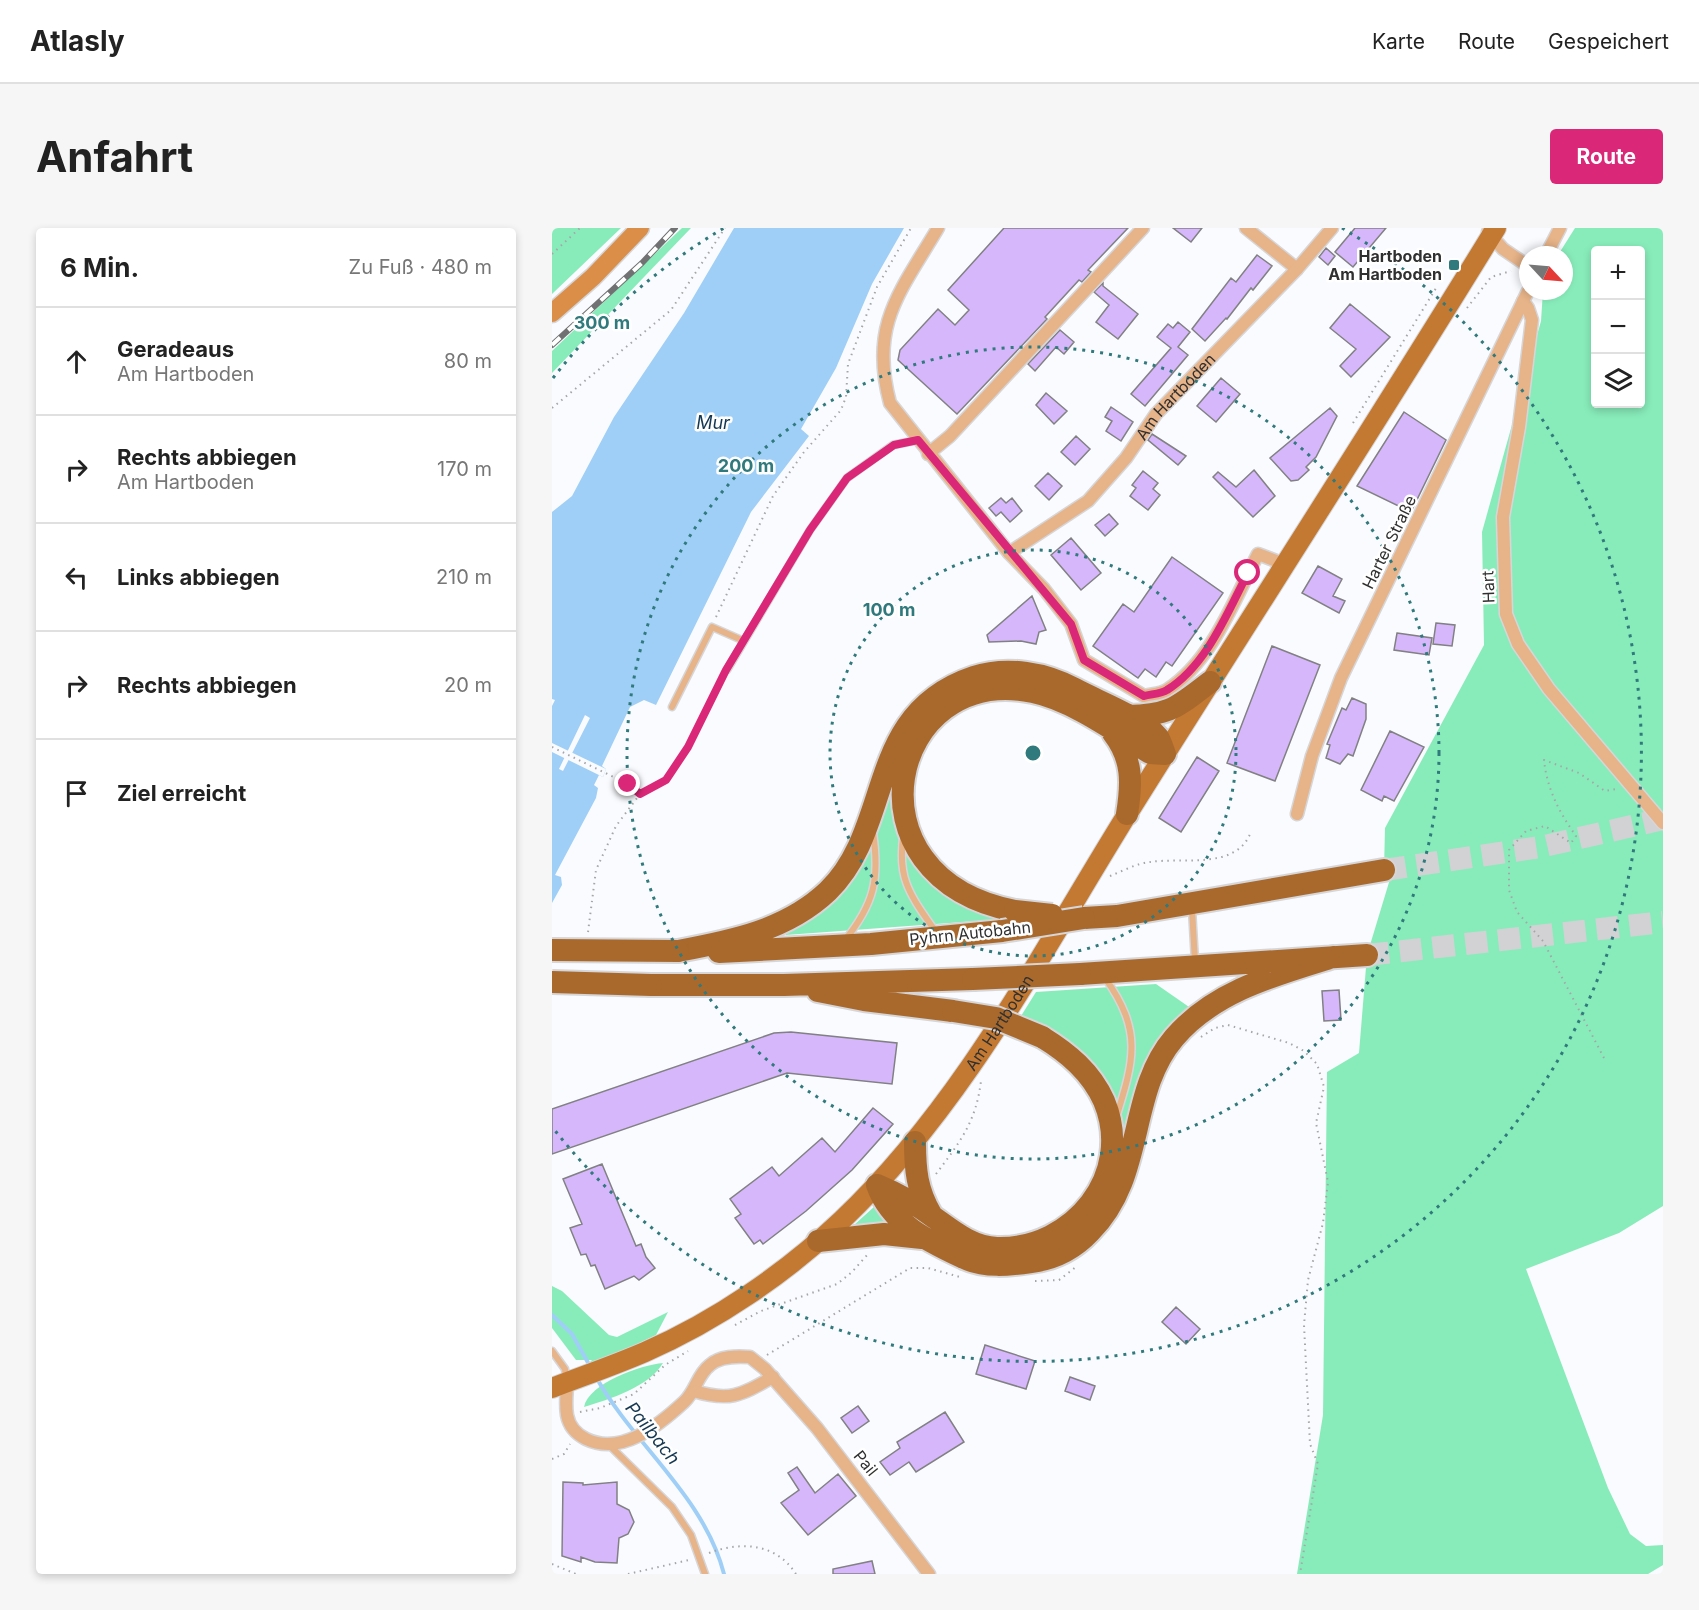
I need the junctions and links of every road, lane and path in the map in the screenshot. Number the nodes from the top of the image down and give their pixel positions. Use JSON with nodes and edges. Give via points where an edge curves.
{"nodes":[{"id":1,"x":580,"y":228,"type":"edge"},
{"id":2,"x":640,"y":228,"type":"edge"},
{"id":3,"x":725,"y":228,"type":"edge"},
{"id":4,"x":911,"y":228,"type":"edge"},
{"id":5,"x":938,"y":228,"type":"edge"},
{"id":6,"x":1143,"y":228,"type":"edge"},
{"id":7,"x":1245,"y":228,"type":"edge"},
{"id":8,"x":1332,"y":228,"type":"edge"},
{"id":9,"x":1560,"y":228,"type":"edge"},
{"id":10,"x":1491,"y":230,"type":"edge"},
{"id":11,"x":1551,"y":246,"type":"edge"},
{"id":12,"x":552,"y":254,"type":"edge"},
{"id":13,"x":1519,"y":260,"type":"edge"},
{"id":14,"x":1298,"y":268,"type":"junction"},
{"id":15,"x":1438,"y":285,"type":"dead end"},
{"id":16,"x":1524,"y":300,"type":"edge"},
{"id":17,"x":1527,"y":300,"type":"edge"},
{"id":18,"x":552,"y":313,"type":"edge"},
{"id":19,"x":552,"y":408,"type":"edge"},
{"id":20,"x":1352,"y":426,"type":"dead end"},
{"id":21,"x":918,"y":440,"type":"junction"},
{"id":22,"x":928,"y":454,"type":"junction"},
{"id":23,"x":1009,"y":553,"type":"junction"},
{"id":24,"x":1284,"y":564,"type":"junction"},
{"id":25,"x":712,"y":627,"type":"junction"},
{"id":26,"x":744,"y":641,"type":"junction"},
{"id":27,"x":726,"y":670,"type":"joint"},
{"id":28,"x":1210,"y":682,"type":"junction"},
{"id":29,"x":672,"y":707,"type":"dead end"},
{"id":30,"x":1128,"y":716,"type":"junction"},
{"id":31,"x":1108,"y":728,"type":"junction"},
{"id":32,"x":552,"y":747,"type":"edge"},
{"id":33,"x":1165,"y":754,"type":"junction"},
{"id":34,"x":1625,"y":780,"type":"junction"},
{"id":35,"x":640,"y":794,"type":"junction"},
{"id":36,"x":1127,"y":814,"type":"junction"},
{"id":37,"x":1297,"y":814,"type":"dead end"},
{"id":38,"x":870,"y":815,"type":"junction"},
{"id":39,"x":905,"y":822,"type":"junction"},
{"id":40,"x":1663,"y":823,"type":"edge"},
{"id":41,"x":1250,"y":834,"type":"dead end"},
{"id":42,"x":1384,"y":870,"type":"tunnel mouth"},
{"id":43,"x":1101,"y":880,"type":"dead end"},
{"id":44,"x":1191,"y":903,"type":"junction"},
{"id":45,"x":1084,"y":918,"type":"junction"},
{"id":46,"x":588,"y":932,"type":"dead end"},
{"id":47,"x":939,"y":937,"type":"junction"},
{"id":48,"x":841,"y":946,"type":"junction"},
{"id":49,"x":552,"y":950,"type":"edge"},
{"id":50,"x":678,"y":951,"type":"junction"},
{"id":51,"x":1367,"y":955,"type":"tunnel mouth"},
{"id":52,"x":1333,"y":957,"type":"junction"},
{"id":53,"x":1195,"y":965,"type":"junction"},
{"id":54,"x":1091,"y":974,"type":"junction"},
{"id":55,"x":552,"y":982,"type":"edge"},
{"id":56,"x":784,"y":985,"type":"junction"},
{"id":57,"x":1195,"y":1042,"type":"dead end"},
{"id":58,"x":1604,"y":1058,"type":"dead end"},
{"id":59,"x":980,"y":1092,"type":"dead end"},
{"id":60,"x":1111,"y":1137,"type":"junction"},
{"id":61,"x":915,"y":1142,"type":"junction"},
{"id":62,"x":933,"y":1177,"type":"dead end"},
{"id":63,"x":877,"y":1185,"type":"junction"},
{"id":64,"x":932,"y":1215,"type":"junction"},
{"id":65,"x":922,"y":1238,"type":"junction"},
{"id":66,"x":818,"y":1240,"type":"junction"},
{"id":67,"x":874,"y":1247,"type":"dead end"},
{"id":68,"x":1083,"y":1262,"type":"dead end"},
{"id":69,"x":962,"y":1278,"type":"dead end"},
{"id":70,"x":1028,"y":1281,"type":"dead end"},
{"id":71,"x":732,"y":1326,"type":"dead end"},
{"id":72,"x":693,"y":1348,"type":"dead end"},
{"id":73,"x":552,"y":1351,"type":"edge"},
{"id":74,"x":750,"y":1357,"type":"junction"},
{"id":75,"x":773,"y":1377,"type":"junction"},
{"id":76,"x":559,"y":1385,"type":"edge"},
{"id":77,"x":694,"y":1390,"type":"junction"},
{"id":78,"x":581,"y":1412,"type":"dead end"},
{"id":79,"x":576,"y":1434,"type":"junction"},
{"id":80,"x":615,"y":1444,"type":"junction"},
{"id":81,"x":552,"y":1459,"type":"edge"},
{"id":82,"x":699,"y":1557,"type":"junction"},
{"id":83,"x":552,"y":1564,"type":"edge"},
{"id":84,"x":576,"y":1574,"type":"edge"},
{"id":85,"x":628,"y":1574,"type":"edge"},
{"id":86,"x":705,"y":1574,"type":"edge"},
{"id":87,"x":796,"y":1574,"type":"edge"},
{"id":88,"x":929,"y":1574,"type":"edge"},
{"id":89,"x":1300,"y":1574,"type":"edge"}],
"edges":[{"from":1,"to":12,"type":"path"},
{"from":2,"to":18,"type":"main road"},
{"from":3,"to":19,"type":"path","via":[[671,310]]},
{"from":4,"to":25,"type":"path","via":[[877,287],[848,364],[841,410],[773,496]]},
{"from":5,"to":21,"type":"street","via":[[888,319],[882,343],[882,373],[890,403]]},
{"from":6,"to":22,"type":"street","via":[[950,436]]},
{"from":7,"to":14,"type":"street"},
{"from":8,"to":14,"type":"street","name":"Am Hartboden"},
{"from":9,"to":11,"type":"street"},
{"from":10,"to":13,"type":"street","via":[[1503,249]]},
{"from":10,"to":24,"type":"main road","name":"Am Hartboden"},
{"from":14,"to":23,"type":"street","name":"Am Hartboden","via":[[1156,414],[1126,459],[1088,501]]},
{"from":15,"to":20,"type":"path"},
{"from":16,"to":37,"type":"street","name":"Harter Straße","via":[[1341,678],[1312,756]]},
{"from":17,"to":34,"type":"street","name":"Hart","via":[[1532,320],[1503,517],[1506,614],[1518,644],[1550,689]]},
{"from":21,"to":22,"type":"street"},
{"from":21,"to":26,"type":"lane","via":[[894,445],[847,478],[810,530]]},
{"from":22,"to":23,"type":"street"},
{"from":23,"to":24,"type":"street","via":[[1071,624],[1084,660],[1144,696],[1166,691],[1192,667],[1217,632],[1258,554]]},
{"from":24,"to":28,"type":"main road","name":"Am Hartboden"},
{"from":25,"to":26,"type":"lane"},
{"from":25,"to":29,"type":"lane"},
{"from":26,"to":27,"type":"lane"},
{"from":27,"to":35,"type":"path","via":[[688,747],[666,780]]},
{"from":28,"to":30,"type":"highway","via":[[1174,710],[1160,715]]},
{"from":28,"to":33,"type":"main road","name":"Am Hartboden"},
{"from":30,"to":33,"type":"highway","via":[[1158,738]]},
{"from":30,"to":38,"type":"highway","via":[[1069,686],[1035,674],[983,674],[962,681],[927,703],[899,738]]},
{"from":31,"to":33,"type":"highway","via":[[1149,753]]},
{"from":31,"to":36,"type":"highway","via":[[1128,756],[1131,776]]},
{"from":31,"to":39,"type":"highway","via":[[1034,692],[1001,689],[969,697],[946,709],[918,738],[903,783]]},
{"from":32,"to":35,"type":"path","via":[[628,784]]},
{"from":33,"to":36,"type":"main road","name":"Am Hartboden"},
{"from":34,"to":40,"type":"street","name":"Hart"},
{"from":34,"to":58,"type":"path","via":[[1616,789],[1605,791],[1579,773],[1544,760],[1555,803],[1576,836],[1571,843],[1545,826],[1526,831],[1509,850],[1509,890],[1517,912],[1543,941]]},
{"from":35,"to":46,"type":"path","via":[[616,826],[596,870]]},
{"from":36,"to":61,"type":"main road","name":"Am Hartboden","via":[[976,1059]]},
{"from":38,"to":48,"type":"lane","via":[[877,858],[874,892],[860,921]]},
{"from":38,"to":50,"type":"highway","via":[[842,872],[810,906],[789,920],[734,940]]},
{"from":39,"to":45,"type":"highway","bridge":true,"via":[[929,868],[956,889],[988,906]]},
{"from":39,"to":47,"type":"lane","via":[[900,853],[903,880]]},
{"from":41,"to":43,"type":"path","via":[[1245,845],[1228,856],[1148,862]]},
{"from":42,"to":44,"type":"highway","name":"Pyhrn Autobahn"},
{"from":44,"to":45,"type":"highway","name":"Pyhrn Autobahn"},
{"from":44,"to":53,"type":"lane"},
{"from":45,"to":47,"type":"highway","name":"Pyhrn Autobahn","bridge":true},
{"from":47,"to":48,"type":"highway","name":"Pyhrn Autobahn"},
{"from":48,"to":50,"type":"highway","name":"Pyhrn Autobahn","via":[[735,953]]},
{"from":49,"to":50,"type":"highway","name":"Pyhrn Autobahn","bridge":true},
{"from":51,"to":52,"type":"highway"},
{"from":52,"to":53,"type":"highway"},
{"from":52,"to":65,"type":"highway","via":[[1272,976],[1216,1000],[1172,1040],[1150,1083],[1120,1190],[1106,1216],[1070,1250],[1036,1262],[995,1265],[970,1261]]},
{"from":53,"to":54,"type":"highway"},
{"from":54,"to":56,"type":"highway","bridge":true},
{"from":54,"to":60,"type":"lane","via":[[1122,1002],[1132,1037],[1132,1064]]},
{"from":55,"to":56,"type":"highway","bridge":true},
{"from":56,"to":60,"type":"highway","bridge":true,"via":[[996,1018],[1042,1036],[1067,1052],[1091,1078],[1105,1103]]},
{"from":57,"to":89,"type":"path","via":[[1215,1028],[1228,1025],[1289,1043],[1317,1064],[1324,1087],[1316,1123],[1328,1182],[1323,1223],[1308,1280],[1304,1324],[1310,1444],[1318,1464]]},
{"from":59,"to":62,"type":"path","via":[[975,1117],[966,1134]]},
{"from":60,"to":64,"type":"highway","via":[[1107,1170],[1094,1201],[1073,1224],[1036,1243],[995,1248],[959,1237]]},
{"from":61,"to":63,"type":"main road","name":"Am Hartboden"},
{"from":61,"to":64,"type":"highway","via":[[916,1180]]},
{"from":63,"to":64,"type":"highway"},
{"from":63,"to":65,"type":"highway","via":[[889,1211]]},
{"from":63,"to":66,"type":"main road","name":"Am Hartboden"},
{"from":65,"to":66,"type":"highway","via":[[884,1233]]},
{"from":66,"to":76,"type":"main road","name":"Am Hartboden","via":[[709,1318],[648,1351]]},
{"from":67,"to":71,"type":"path","via":[[837,1284],[761,1311]]},
{"from":68,"to":70,"type":"path","via":[[1059,1280]]},
{"from":69,"to":74,"type":"path","via":[[928,1268],[910,1268],[770,1355]]},
{"from":72,"to":78,"type":"path","via":[[665,1365],[634,1394]]},
{"from":73,"to":76,"type":"lane","via":[[565,1370]]},
{"from":74,"to":75,"type":"street","name":"Pail"},
{"from":74,"to":77,"type":"street","via":[[722,1358],[711,1364],[700,1375]]},
{"from":75,"to":77,"type":"street","via":[[739,1396],[711,1396]]},
{"from":75,"to":88,"type":"street","name":"Pail"},
{"from":76,"to":79,"type":"street"},
{"from":77,"to":80,"type":"street","via":[[657,1424]]},
{"from":79,"to":80,"type":"street","via":[[593,1442]]},
{"from":79,"to":81,"type":"path","via":[[564,1454]]},
{"from":80,"to":82,"type":"lane","via":[[672,1507],[691,1535]]},
{"from":82,"to":85,"type":"path"},
{"from":82,"to":86,"type":"lane"},
{"from":82,"to":87,"type":"path","via":[[726,1546],[761,1547],[787,1560]]},
{"from":83,"to":84,"type":"path"}]}
